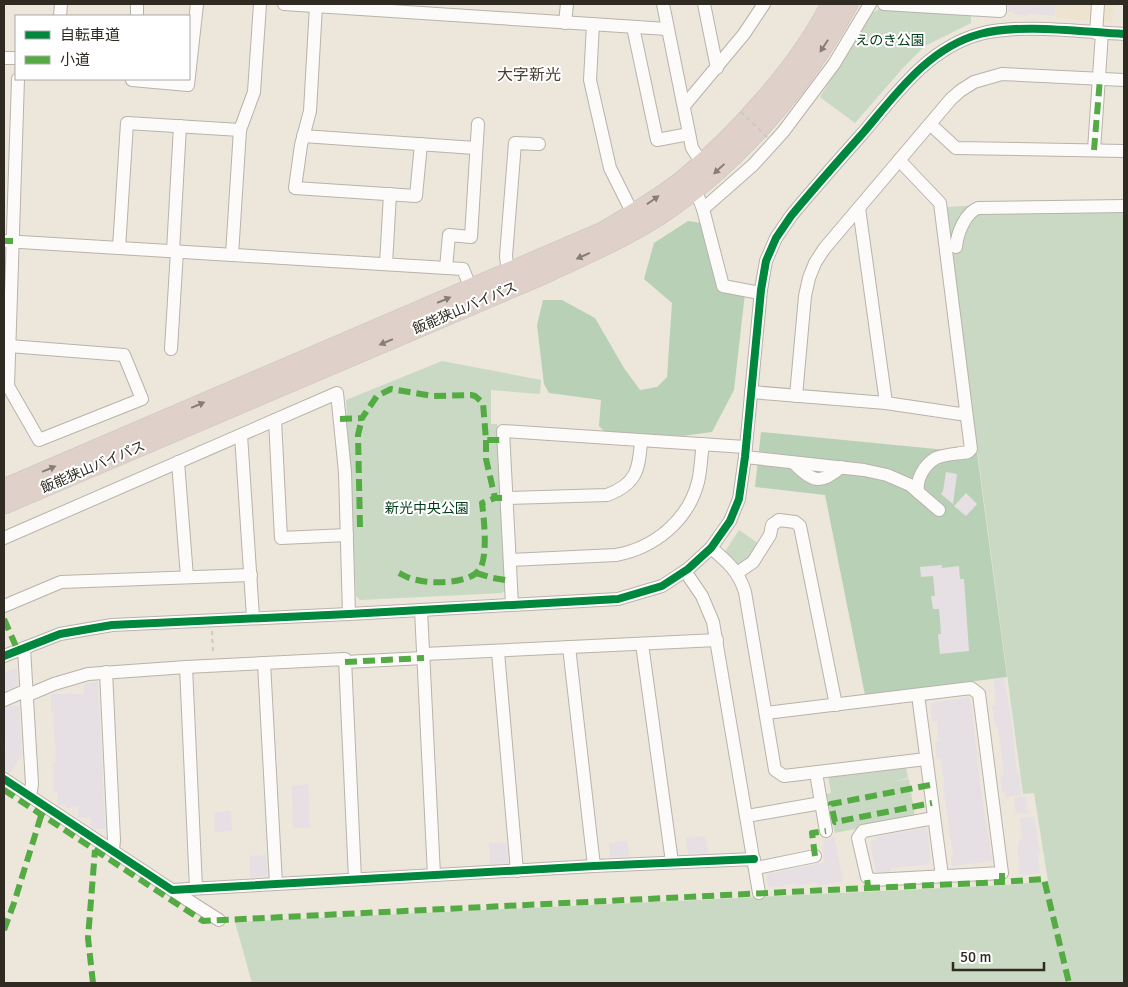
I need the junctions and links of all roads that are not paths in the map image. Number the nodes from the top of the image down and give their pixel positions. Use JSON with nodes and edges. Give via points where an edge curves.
{"nodes":[{"id":1,"x":197,"y":4,"type":"edge"},
{"id":2,"x":260,"y":4,"type":"edge"},
{"id":3,"x":286,"y":4,"type":"edge"},
{"id":4,"x":488,"y":4,"type":"edge"},
{"id":5,"x":566,"y":4,"type":"edge"},
{"id":6,"x":663,"y":4,"type":"edge"},
{"id":7,"x":704,"y":4,"type":"edge"},
{"id":8,"x":764,"y":4,"type":"edge"},
{"id":9,"x":830,"y":4,"type":"edge"},
{"id":10,"x":849,"y":4,"type":"edge"},
{"id":11,"x":870,"y":4,"type":"edge"},
{"id":12,"x":884,"y":4,"type":"edge"},
{"id":13,"x":1000,"y":4,"type":"edge"},
{"id":14,"x":1098,"y":4,"type":"edge"},
{"id":15,"x":316,"y":6,"type":"junction"},
{"id":16,"x":338,"y":6,"type":"edge"},
{"id":17,"x":399,"y":8,"type":"edge"},
{"id":18,"x":434,"y":9,"type":"edge"},
{"id":19,"x":487,"y":18,"type":"junction"},
{"id":20,"x":565,"y":22,"type":"junction"},
{"id":21,"x":593,"y":24,"type":"junction"},
{"id":22,"x":633,"y":27,"type":"junction"},
{"id":23,"x":668,"y":29,"type":"junction"},
{"id":24,"x":1099,"y":33,"type":"junction"},
{"id":25,"x":1124,"y":34,"type":"edge"},
{"id":26,"x":190,"y":67,"type":"edge"},
{"id":27,"x":717,"y":68,"type":"junction"},
{"id":28,"x":1100,"y":79,"type":"junction"},
{"id":29,"x":18,"y":80,"type":"edge"},
{"id":30,"x":132,"y":80,"type":"edge"},
{"id":31,"x":189,"y":80,"type":"edge"},
{"id":32,"x":1124,"y":80,"type":"edge"},
{"id":33,"x":684,"y":106,"type":"junction"},
{"id":34,"x":478,"y":124,"type":"dead end"},
{"id":35,"x":930,"y":124,"type":"junction"},
{"id":36,"x":180,"y":126,"type":"junction"},
{"id":37,"x":240,"y":130,"type":"junction"},
{"id":38,"x":689,"y":134,"type":"junction"},
{"id":39,"x":303,"y":136,"type":"junction"},
{"id":40,"x":421,"y":144,"type":"junction"},
{"id":41,"x":539,"y":144,"type":"dead end"},
{"id":42,"x":476,"y":148,"type":"junction"},
{"id":43,"x":1094,"y":150,"type":"junction"},
{"id":44,"x":1124,"y":151,"type":"edge"},
{"id":45,"x":899,"y":160,"type":"junction"},
{"id":46,"x":700,"y":162,"type":"junction"},
{"id":47,"x":695,"y":189,"type":"junction"},
{"id":48,"x":390,"y":194,"type":"junction"},
{"id":49,"x":1124,"y":206,"type":"edge"},
{"id":50,"x":859,"y":208,"type":"junction"},
{"id":51,"x":703,"y":209,"type":"junction"},
{"id":52,"x":633,"y":214,"type":"junction"},
{"id":53,"x":8,"y":241,"type":"edge"},
{"id":54,"x":956,"y":247,"type":"dead end"},
{"id":55,"x":120,"y":248,"type":"junction"},
{"id":56,"x":175,"y":251,"type":"junction"},
{"id":57,"x":232,"y":255,"type":"junction"},
{"id":58,"x":386,"y":264,"type":"junction"},
{"id":59,"x":446,"y":268,"type":"junction"},
{"id":60,"x":508,"y":273,"type":"junction"},
{"id":61,"x":471,"y":289,"type":"junction"},
{"id":62,"x":760,"y":293,"type":"junction"},
{"id":63,"x":9,"y":346,"type":"junction"},
{"id":64,"x":170,"y":349,"type":"dead end"},
{"id":65,"x":6,"y":386,"type":"edge"},
{"id":66,"x":751,"y":392,"type":"junction"},
{"id":67,"x":796,"y":396,"type":"junction"},
{"id":68,"x":886,"y":403,"type":"junction"},
{"id":69,"x":966,"y":410,"type":"junction"},
{"id":70,"x":275,"y":420,"type":"junction"},
{"id":71,"x":241,"y":435,"type":"junction"},
{"id":72,"x":640,"y":440,"type":"junction"},
{"id":73,"x":702,"y":444,"type":"junction"},
{"id":74,"x":745,"y":452,"type":"junction"},
{"id":75,"x":178,"y":462,"type":"junction"},
{"id":76,"x":4,"y":488,"type":"edge"},
{"id":77,"x":918,"y":492,"type":"junction"},
{"id":78,"x":507,"y":498,"type":"junction"},
{"id":79,"x":4,"y":505,"type":"edge"},
{"id":80,"x":939,"y":510,"type":"dead end"},
{"id":81,"x":347,"y":535,"type":"junction"},
{"id":82,"x":4,"y":538,"type":"edge"},
{"id":83,"x":711,"y":548,"type":"junction"},
{"id":84,"x":510,"y":560,"type":"junction"},
{"id":85,"x":685,"y":571,"type":"junction"},
{"id":86,"x":737,"y":573,"type":"junction"},
{"id":87,"x":251,"y":576,"type":"junction"},
{"id":88,"x":186,"y":577,"type":"junction"},
{"id":89,"x":4,"y":606,"type":"edge"},
{"id":90,"x":512,"y":606,"type":"junction"},
{"id":91,"x":421,"y":610,"type":"junction"},
{"id":92,"x":349,"y":614,"type":"junction"},
{"id":93,"x":253,"y":617,"type":"junction"},
{"id":94,"x":716,"y":640,"type":"junction"},
{"id":95,"x":642,"y":644,"type":"junction"},
{"id":96,"x":569,"y":647,"type":"junction"},
{"id":97,"x":24,"y":648,"type":"junction"},
{"id":98,"x":498,"y":652,"type":"junction"},
{"id":99,"x":4,"y":656,"type":"edge"},
{"id":100,"x":424,"y":656,"type":"junction"},
{"id":101,"x":345,"y":662,"type":"junction"},
{"id":102,"x":264,"y":663,"type":"junction"},
{"id":103,"x":186,"y":667,"type":"junction"},
{"id":104,"x":106,"y":672,"type":"junction"},
{"id":105,"x":28,"y":693,"type":"junction"},
{"id":106,"x":918,"y":695,"type":"junction"},
{"id":107,"x":4,"y":700,"type":"edge"},
{"id":108,"x":836,"y":705,"type":"junction"},
{"id":109,"x":766,"y":713,"type":"junction"},
{"id":110,"x":926,"y":759,"type":"junction"},
{"id":111,"x":816,"y":773,"type":"junction"},
{"id":112,"x":4,"y":779,"type":"edge"},
{"id":113,"x":30,"y":797,"type":"junction"},
{"id":114,"x":821,"y":803,"type":"junction"},
{"id":115,"x":747,"y":816,"type":"junction"},
{"id":116,"x":934,"y":818,"type":"junction"},
{"id":117,"x":826,"y":831,"type":"dead end"},
{"id":118,"x":113,"y":850,"type":"junction"},
{"id":119,"x":815,"y":856,"type":"dead end"},
{"id":120,"x":672,"y":862,"type":"junction"},
{"id":121,"x":755,"y":864,"type":"junction"},
{"id":122,"x":594,"y":866,"type":"junction"},
{"id":123,"x":517,"y":871,"type":"junction"},
{"id":124,"x":434,"y":875,"type":"junction"},
{"id":125,"x":942,"y":876,"type":"junction"},
{"id":126,"x":355,"y":879,"type":"junction"},
{"id":127,"x":276,"y":884,"type":"junction"},
{"id":128,"x":196,"y":888,"type":"junction"},
{"id":129,"x":172,"y":890,"type":"junction"},
{"id":130,"x":759,"y":893,"type":"dead end"},
{"id":131,"x":219,"y":920,"type":"dead end"}],
"edges":[{"from":1,"to":26,"type":"street"},
{"from":2,"to":37,"type":"street","via":[[254,92]]},
{"from":3,"to":15,"type":"street"},
{"from":4,"to":19,"type":"street"},
{"from":5,"to":20,"type":"street"},
{"from":6,"to":23,"type":"street"},
{"from":7,"to":27,"type":"street"},
{"from":8,"to":27,"type":"street"},
{"from":9,"to":46,"type":"highway","name":"飯能狭山バイパス","via":[[791,66],[733,132]]},
{"from":10,"to":47,"type":"highway","name":"飯能狭山バイパス","one_way":true,"via":[[804,76],[777,109]]},
{"from":11,"to":51,"type":"street","via":[[834,64],[782,132],[753,164]]},
{"from":12,"to":13,"type":"street","via":[[1000,12]]},
{"from":14,"to":24,"type":"street"},
{"from":15,"to":16,"type":"street"},
{"from":15,"to":39,"type":"street","via":[[310,111]]},
{"from":16,"to":17,"type":"street"},
{"from":17,"to":18,"type":"street"},
{"from":18,"to":19,"type":"street"},
{"from":19,"to":20,"type":"street"},
{"from":20,"to":21,"type":"street"},
{"from":21,"to":22,"type":"street"},
{"from":21,"to":52,"type":"street","via":[[590,80],[610,168]]},
{"from":22,"to":23,"type":"street"},
{"from":22,"to":38,"type":"street","via":[[657,140]]},
{"from":23,"to":33,"type":"street"},
{"from":24,"to":25,"type":"street"},
{"from":24,"to":28,"type":"street"},
{"from":24,"to":62,"type":"street","via":[[1025,29],[994,31],[963,40],[934,56],[900,90],[790,216],[766,261]]},
{"from":27,"to":33,"type":"street"},
{"from":28,"to":32,"type":"street"},
{"from":28,"to":35,"type":"street","via":[[1019,74],[988,77],[960,91]]},
{"from":28,"to":43,"type":"street"},
{"from":29,"to":53,"type":"street"},
{"from":30,"to":31,"type":"street","via":[[188,85]]},
{"from":33,"to":38,"type":"street"},
{"from":34,"to":42,"type":"street"},
{"from":35,"to":43,"type":"street","via":[[956,148]]},
{"from":35,"to":45,"type":"street"},
{"from":36,"to":37,"type":"street"},
{"from":36,"to":55,"type":"street","via":[[127,123]]},
{"from":36,"to":56,"type":"street"},
{"from":37,"to":57,"type":"street"},
{"from":38,"to":46,"type":"street"},
{"from":39,"to":40,"type":"street"},
{"from":39,"to":48,"type":"street","via":[[294,188]]},
{"from":40,"to":42,"type":"street"},
{"from":40,"to":48,"type":"street","via":[[416,196]]},
{"from":41,"to":60,"type":"street","via":[[515,143],[506,256]]},
{"from":42,"to":59,"type":"street","via":[[471,236],[449,235]]},
{"from":43,"to":44,"type":"street"},
{"from":45,"to":50,"type":"street"},
{"from":45,"to":69,"type":"street","via":[[940,204]]},
{"from":52,"to":46,"type":"highway","name":"飯能狭山バイパス","one_way":true},
{"from":47,"to":51,"type":"street"},
{"from":47,"to":79,"type":"highway","name":"飯能狭山バイパス","one_way":true,"via":[[656,218],[607,245]]},
{"from":48,"to":58,"type":"street"},
{"from":49,"to":54,"type":"street","via":[[978,208],[968,214]]},
{"from":50,"to":67,"type":"street","via":[[824,249],[809,278]]},
{"from":50,"to":68,"type":"street"},
{"from":51,"to":62,"type":"street","via":[[723,286]]},
{"from":52,"to":60,"type":"highway","name":"飯能狭山バイパス","via":[[603,231]]},
{"from":53,"to":55,"type":"street"},
{"from":53,"to":63,"type":"street"},
{"from":55,"to":56,"type":"street"},
{"from":56,"to":57,"type":"street"},
{"from":56,"to":64,"type":"street"},
{"from":57,"to":58,"type":"street"},
{"from":58,"to":59,"type":"street"},
{"from":59,"to":61,"type":"street","via":[[463,269]]},
{"from":60,"to":61,"type":"highway","name":"飯能狭山バイパス"},
{"from":76,"to":61,"type":"highway","name":"飯能狭山バイパス","one_way":true},
{"from":62,"to":66,"type":"street"},
{"from":63,"to":65,"type":"street"},
{"from":63,"to":65,"type":"street","via":[[124,355],[142,399],[40,440]]},
{"from":66,"to":67,"type":"street"},
{"from":66,"to":74,"type":"street"},
{"from":67,"to":68,"type":"street"},
{"from":68,"to":69,"type":"street","via":[[960,414]]},
{"from":69,"to":77,"type":"street","via":[[971,449],[938,457],[931,462],[918,478]]},
{"from":70,"to":71,"type":"street"},
{"from":70,"to":81,"type":"street","via":[[281,538]]},
{"from":70,"to":81,"type":"street","via":[[338,393]]},
{"from":71,"to":75,"type":"street"},
{"from":71,"to":87,"type":"street"},
{"from":72,"to":73,"type":"street"},
{"from":72,"to":78,"type":"street","via":[[638,468],[618,491],[607,495]]},
{"from":72,"to":78,"type":"street","via":[[503,431]]},
{"from":73,"to":74,"type":"street"},
{"from":73,"to":84,"type":"street","via":[[693,497],[677,522],[646,546],[616,555]]},
{"from":74,"to":77,"type":"street","via":[[887,475]]},
{"from":74,"to":83,"type":"street","via":[[739,499],[730,521]]},
{"from":75,"to":82,"type":"street"},
{"from":75,"to":88,"type":"street"},
{"from":77,"to":80,"type":"street"},
{"from":78,"to":84,"type":"street"},
{"from":81,"to":92,"type":"street"},
{"from":83,"to":85,"type":"street"},
{"from":83,"to":86,"type":"street"},
{"from":84,"to":90,"type":"street"},
{"from":85,"to":90,"type":"street","via":[[662,586],[618,599]]},
{"from":85,"to":94,"type":"street","via":[[707,604]]},
{"from":86,"to":108,"type":"street","via":[[753,562],[770,535],[772,525],[779,520],[800,526]]},
{"from":86,"to":109,"type":"street","via":[[745,592]]},
{"from":87,"to":88,"type":"street"},
{"from":87,"to":93,"type":"street"},
{"from":88,"to":89,"type":"street","via":[[60,582]]},
{"from":90,"to":91,"type":"street"},
{"from":91,"to":92,"type":"street"},
{"from":91,"to":100,"type":"street"},
{"from":92,"to":93,"type":"street"},
{"from":93,"to":97,"type":"street","via":[[97,626],[60,634]]},
{"from":94,"to":95,"type":"street"},
{"from":94,"to":115,"type":"street"},
{"from":95,"to":96,"type":"street"},
{"from":95,"to":120,"type":"street"},
{"from":96,"to":98,"type":"street"},
{"from":96,"to":122,"type":"street"},
{"from":97,"to":99,"type":"street"},
{"from":97,"to":105,"type":"street"},
{"from":98,"to":100,"type":"street"},
{"from":98,"to":123,"type":"street"},
{"from":100,"to":101,"type":"street"},
{"from":100,"to":124,"type":"street"},
{"from":101,"to":102,"type":"street","via":[[345,659]]},
{"from":101,"to":126,"type":"street"},
{"from":102,"to":103,"type":"street"},
{"from":102,"to":127,"type":"street"},
{"from":103,"to":104,"type":"street"},
{"from":103,"to":128,"type":"street"},
{"from":104,"to":105,"type":"street","via":[[88,674]]},
{"from":104,"to":118,"type":"street"},
{"from":105,"to":107,"type":"street"},
{"from":105,"to":113,"type":"street"},
{"from":106,"to":108,"type":"street"},
{"from":106,"to":110,"type":"street"},
{"from":106,"to":125,"type":"street","via":[[971,688],[979,694],[981,703],[1002,873]]},
{"from":108,"to":109,"type":"street"},
{"from":109,"to":111,"type":"street","via":[[775,770],[784,776]]},
{"from":110,"to":111,"type":"street"},
{"from":110,"to":116,"type":"street"},
{"from":111,"to":114,"type":"street"},
{"from":112,"to":113,"type":"street"},
{"from":113,"to":118,"type":"street"},
{"from":114,"to":115,"type":"street"},
{"from":114,"to":117,"type":"street"},
{"from":115,"to":121,"type":"street"},
{"from":116,"to":125,"type":"street"},
{"from":116,"to":125,"type":"street","via":[[863,831],[858,838],[867,877],[873,880]]},
{"from":118,"to":129,"type":"street"},
{"from":119,"to":121,"type":"street"},
{"from":120,"to":121,"type":"street"},
{"from":120,"to":122,"type":"street"},
{"from":121,"to":130,"type":"street"},
{"from":122,"to":123,"type":"street"},
{"from":123,"to":124,"type":"street"},
{"from":124,"to":126,"type":"street"},
{"from":126,"to":127,"type":"street"},
{"from":127,"to":128,"type":"street"},
{"from":128,"to":129,"type":"street"},
{"from":129,"to":131,"type":"street"}]}
